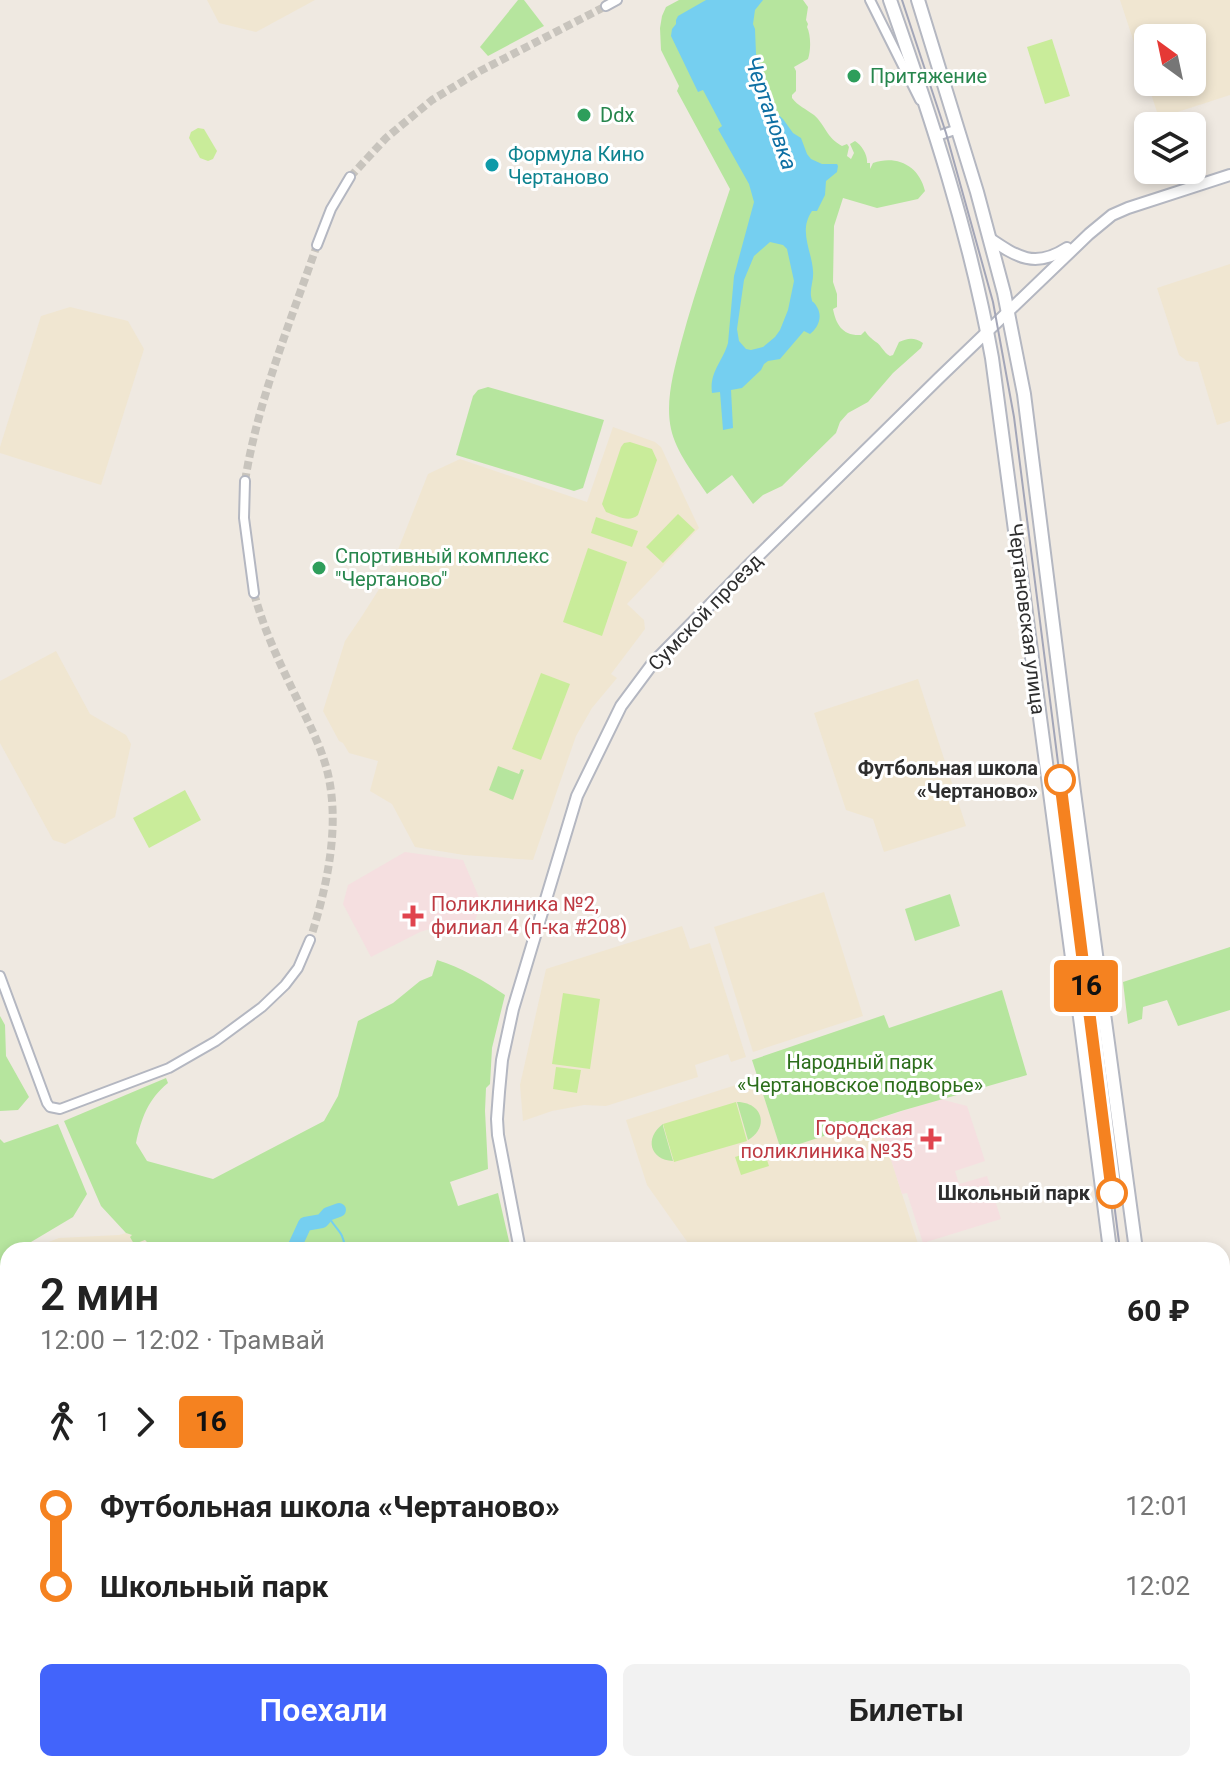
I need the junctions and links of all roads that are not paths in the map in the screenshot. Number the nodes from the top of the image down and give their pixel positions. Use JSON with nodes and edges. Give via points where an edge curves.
{"nodes":[{"id":1,"x":617,"y":0,"type":"edge"},
{"id":2,"x":870,"y":0,"type":"edge"},
{"id":3,"x":890,"y":0,"type":"edge"},
{"id":4,"x":918,"y":0,"type":"edge"},
{"id":5,"x":606,"y":6,"type":"dead end"},
{"id":6,"x":958,"y":129,"type":"junction"},
{"id":7,"x":935,"y":130,"type":"junction"},
{"id":8,"x":1230,"y":175,"type":"edge"},
{"id":9,"x":350,"y":177,"type":"tunnel mouth"},
{"id":10,"x":1089,"y":234,"type":"junction"},
{"id":11,"x":989,"y":238,"type":"junction"},
{"id":12,"x":317,"y":245,"type":"tunnel mouth"},
{"id":13,"x":1008,"y":311,"type":"junction"},
{"id":14,"x":987,"y":332,"type":"junction"},
{"id":15,"x":245,"y":481,"type":"tunnel mouth"},
{"id":16,"x":254,"y":593,"type":"tunnel mouth"},
{"id":17,"x":310,"y":940,"type":"tunnel mouth"},
{"id":18,"x":0,"y":976,"type":"edge"},
{"id":19,"x":1076,"y":986,"type":"junction"},
{"id":20,"x":1102,"y":987,"type":"junction"},
{"id":21,"x":1108,"y":1031,"type":"junction"},
{"id":22,"x":1082,"y":1034,"type":"junction"},
{"id":23,"x":518,"y":1242,"type":"edge"},
{"id":24,"x":1109,"y":1242,"type":"edge"},
{"id":25,"x":1135,"y":1242,"type":"edge"}],
"edges":[{"from":1,"to":5,"type":"street"},
{"from":2,"to":7,"type":"street"},
{"from":3,"to":7,"type":"main road","name":"Чертановская улица"},
{"from":4,"to":6,"type":"main road","name":"Чертановская улица"},
{"from":6,"to":7,"type":"street"},
{"from":6,"to":11,"type":"main road","name":"Чертановская улица"},
{"from":7,"to":14,"type":"main road","name":"Чертановская улица"},
{"from":8,"to":10,"type":"street","name":"Сумской проезд","via":[[1128,208]]},
{"from":9,"to":12,"type":"street"},
{"from":10,"to":11,"type":"street","via":[[1060,253],[1036,260],[1013,254]]},
{"from":10,"to":13,"type":"street","name":"Сумской проезд"},
{"from":11,"to":13,"type":"main road","name":"Чертановская улица"},
{"from":13,"to":14,"type":"street","name":"Сумской проезд"},
{"from":13,"to":20,"type":"main road","name":"Чертановская улица","via":[[1024,394]]},
{"from":14,"to":19,"type":"main road","name":"Чертановская улица"},
{"from":14,"to":23,"type":"street","name":"Сумской проезд","via":[[653,663],[609,729],[577,796],[502,1060],[498,1135]]},
{"from":15,"to":16,"type":"street"},
{"from":17,"to":18,"type":"street","via":[[285,985],[210,1046],[169,1068],[60,1109],[47,1103]]},
{"from":19,"to":20,"type":"main road","via":[[1087,996]]},
{"from":19,"to":22,"type":"main road","name":"Чертановская улица"},
{"from":20,"to":21,"type":"main road","name":"Чертановская улица"},
{"from":21,"to":22,"type":"main road","via":[[1095,1026]]},
{"from":21,"to":25,"type":"main road","name":"Чертановская улица"},
{"from":22,"to":24,"type":"main road","name":"Чертановская улица"}]}
